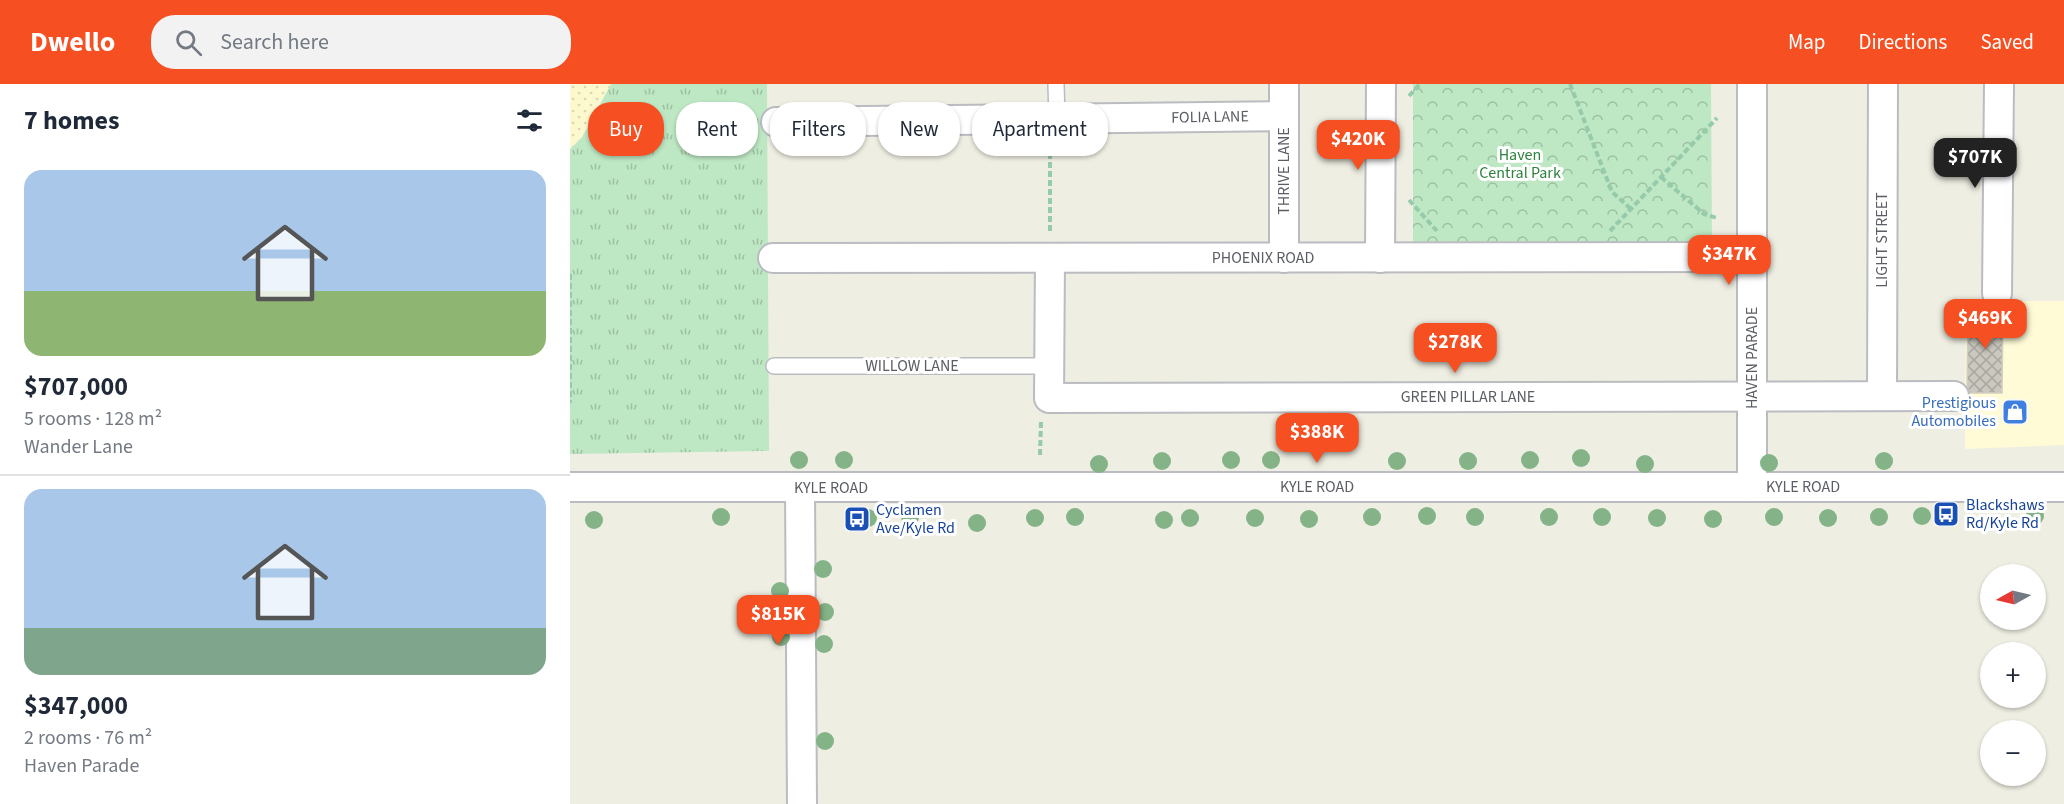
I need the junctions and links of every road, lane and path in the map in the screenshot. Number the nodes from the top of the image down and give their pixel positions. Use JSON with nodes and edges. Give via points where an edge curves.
{"nodes":[{"id":1,"x":1056,"y":84,"type":"edge"},
{"id":2,"x":1284,"y":84,"type":"edge"},
{"id":3,"x":1382,"y":84,"type":"edge"},
{"id":4,"x":1420,"y":84,"type":"edge"},
{"id":5,"x":1570,"y":84,"type":"edge"},
{"id":6,"x":1752,"y":84,"type":"edge"},
{"id":7,"x":1882,"y":84,"type":"edge"},
{"id":8,"x":1999,"y":84,"type":"edge"},
{"id":9,"x":1409,"y":96,"type":"dead end"},
{"id":10,"x":1054,"y":102,"type":"edge"},
{"id":11,"x":1284,"y":116,"type":"junction"},
{"id":12,"x":1108,"y":118,"type":"edge"},
{"id":13,"x":1717,"y":118,"type":"dead end"},
{"id":14,"x":972,"y":120,"type":"edge"},
{"id":15,"x":866,"y":121,"type":"edge"},
{"id":16,"x":1052,"y":156,"type":"edge"},
{"id":17,"x":1661,"y":177,"type":"junction"},
{"id":18,"x":1409,"y":200,"type":"dead end"},
{"id":19,"x":1631,"y":209,"type":"junction"},
{"id":20,"x":1717,"y":218,"type":"dead end"},
{"id":21,"x":1430,"y":234,"type":"dead end"},
{"id":22,"x":1608,"y":234,"type":"dead end"},
{"id":23,"x":1752,"y":257,"type":"junction"},
{"id":24,"x":773,"y":258,"type":"dead end"},
{"id":25,"x":1050,"y":258,"type":"junction"},
{"id":26,"x":1284,"y":258,"type":"junction"},
{"id":27,"x":1380,"y":258,"type":"junction"},
{"id":28,"x":570,"y":274,"type":"edge"},
{"id":29,"x":1998,"y":293,"type":"dead end"},
{"id":30,"x":774,"y":366,"type":"dead end"},
{"id":31,"x":1049,"y":366,"type":"junction"},
{"id":32,"x":1882,"y":396,"type":"junction"},
{"id":33,"x":1954,"y":396,"type":"dead end"},
{"id":34,"x":1752,"y":397,"type":"junction"},
{"id":35,"x":570,"y":403,"type":"edge"},
{"id":36,"x":570,"y":487,"type":"edge"},
{"id":37,"x":1752,"y":487,"type":"junction"},
{"id":38,"x":2064,"y":487,"type":"edge"},
{"id":39,"x":800,"y":488,"type":"junction"},
{"id":40,"x":802,"y":804,"type":"edge"}],
"edges":[{"from":1,"to":10,"type":"lane"},
{"from":2,"to":11,"type":"street","name":"THRIVE LANE"},
{"from":3,"to":27,"type":"street"},
{"from":4,"to":9,"type":"path"},
{"from":5,"to":19,"type":"path","via":[[1612,192]]},
{"from":6,"to":23,"type":"street","name":"HAVEN PARADE"},
{"from":7,"to":32,"type":"street","name":"LIGHT STREET"},
{"from":8,"to":29,"type":"street"},
{"from":11,"to":12,"type":"street","name":"FOLIA LANE"},
{"from":11,"to":26,"type":"street","name":"THRIVE LANE"},
{"from":13,"to":17,"type":"path"},
{"from":14,"to":15,"type":"street","name":"FOLIA LANE"},
{"from":16,"to":25,"type":"path"},
{"from":17,"to":19,"type":"path"},
{"from":17,"to":20,"type":"path","via":[[1704,214]]},
{"from":18,"to":21,"type":"path","via":[[1440,234]]},
{"from":19,"to":22,"type":"path"},
{"from":23,"to":27,"type":"street","name":"PHOENIX ROAD"},
{"from":23,"to":34,"type":"street","name":"HAVEN PARADE"},
{"from":24,"to":25,"type":"street","name":"PHOENIX ROAD"},
{"from":25,"to":26,"type":"street","name":"PHOENIX ROAD"},
{"from":25,"to":31,"type":"street","name":"GREEN PILLAR LANE"},
{"from":26,"to":27,"type":"street","name":"PHOENIX ROAD"},
{"from":28,"to":35,"type":"path"},
{"from":30,"to":31,"type":"lane","name":"WILLOW LANE"},
{"from":31,"to":34,"type":"street","name":"GREEN PILLAR LANE","via":[[1049,398]]},
{"from":32,"to":33,"type":"street","name":"GREEN PILLAR LANE"},
{"from":32,"to":34,"type":"street","name":"GREEN PILLAR LANE"},
{"from":34,"to":37,"type":"street","name":"HAVEN PARADE"},
{"from":36,"to":39,"type":"street","name":"KYLE ROAD"},
{"from":37,"to":38,"type":"street","name":"KYLE ROAD"},
{"from":37,"to":39,"type":"street","name":"KYLE ROAD"},
{"from":39,"to":40,"type":"street"}]}
